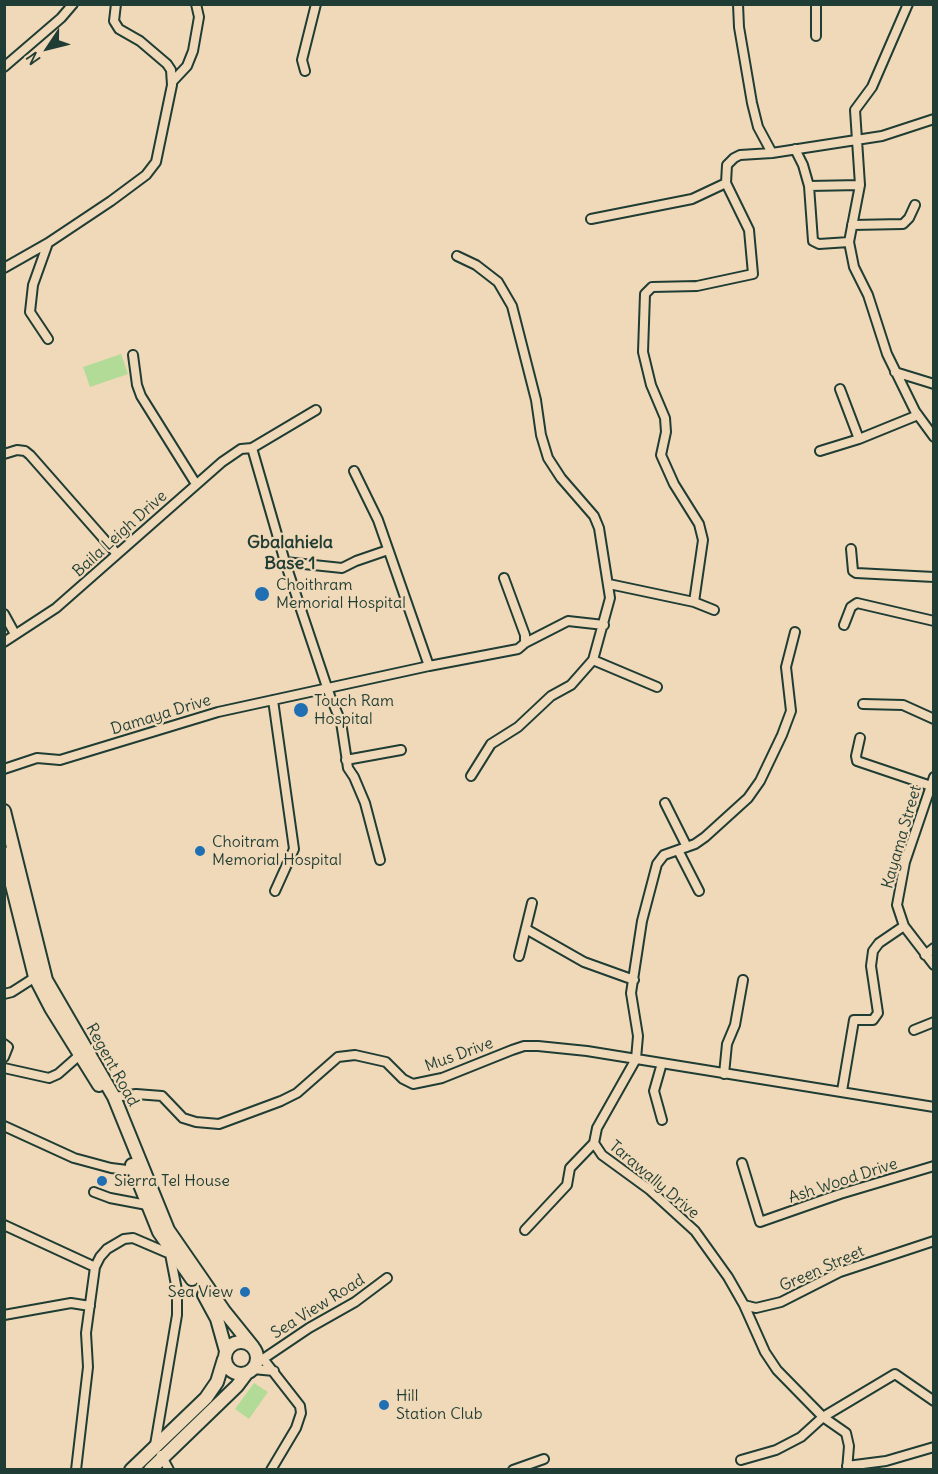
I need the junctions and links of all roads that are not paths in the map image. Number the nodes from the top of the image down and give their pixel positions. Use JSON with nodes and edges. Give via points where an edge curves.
{"nodes":[{"id":1,"x":74,"y":4,"type":"edge"},
{"id":2,"x":116,"y":4,"type":"edge"},
{"id":3,"x":316,"y":4,"type":"edge"},
{"id":4,"x":738,"y":4,"type":"edge"},
{"id":5,"x":816,"y":4,"type":"edge"},
{"id":6,"x":908,"y":4,"type":"edge"},
{"id":7,"x":197,"y":6,"type":"edge"},
{"id":8,"x":816,"y":36,"type":"dead end"},
{"id":9,"x":4,"y":67,"type":"edge"},
{"id":10,"x":305,"y":70,"type":"dead end"},
{"id":11,"x":172,"y":82,"type":"junction"},
{"id":12,"x":933,"y":119,"type":"edge"},
{"id":13,"x":856,"y":141,"type":"junction"},
{"id":14,"x":795,"y":149,"type":"junction"},
{"id":15,"x":772,"y":153,"type":"junction"},
{"id":16,"x":726,"y":183,"type":"junction"},
{"id":17,"x":860,"y":185,"type":"junction"},
{"id":18,"x":809,"y":186,"type":"junction"},
{"id":19,"x":915,"y":205,"type":"dead end"},
{"id":20,"x":591,"y":219,"type":"dead end"},
{"id":21,"x":852,"y":225,"type":"junction"},
{"id":22,"x":849,"y":242,"type":"junction"},
{"id":23,"x":48,"y":243,"type":"junction"},
{"id":24,"x":457,"y":256,"type":"dead end"},
{"id":25,"x":4,"y":268,"type":"edge"},
{"id":26,"x":48,"y":339,"type":"dead end"},
{"id":27,"x":133,"y":355,"type":"dead end"},
{"id":28,"x":895,"y":372,"type":"junction"},
{"id":29,"x":933,"y":384,"type":"edge"},
{"id":30,"x":840,"y":389,"type":"dead end"},
{"id":31,"x":316,"y":410,"type":"dead end"},
{"id":32,"x":918,"y":415,"type":"junction"},
{"id":33,"x":933,"y":438,"type":"edge"},
{"id":34,"x":859,"y":439,"type":"junction"},
{"id":35,"x":252,"y":448,"type":"junction"},
{"id":36,"x":820,"y":451,"type":"dead end"},
{"id":37,"x":4,"y":454,"type":"edge"},
{"id":38,"x":354,"y":471,"type":"dead end"},
{"id":39,"x":196,"y":484,"type":"junction"},
{"id":40,"x":851,"y":549,"type":"dead end"},
{"id":41,"x":388,"y":550,"type":"junction"},
{"id":42,"x":117,"y":554,"type":"junction"},
{"id":43,"x":285,"y":562,"type":"junction"},
{"id":44,"x":933,"y":577,"type":"edge"},
{"id":45,"x":504,"y":578,"type":"dead end"},
{"id":46,"x":609,"y":584,"type":"junction"},
{"id":47,"x":694,"y":602,"type":"junction"},
{"id":48,"x":714,"y":610,"type":"dead end"},
{"id":49,"x":4,"y":614,"type":"edge"},
{"id":50,"x":933,"y":621,"type":"edge"},
{"id":51,"x":604,"y":625,"type":"junction"},
{"id":52,"x":844,"y":625,"type":"dead end"},
{"id":53,"x":795,"y":632,"type":"dead end"},
{"id":54,"x":15,"y":634,"type":"junction"},
{"id":55,"x":4,"y":642,"type":"edge"},
{"id":56,"x":525,"y":643,"type":"junction"},
{"id":57,"x":593,"y":660,"type":"junction"},
{"id":58,"x":429,"y":666,"type":"junction"},
{"id":59,"x":657,"y":687,"type":"dead end"},
{"id":60,"x":328,"y":689,"type":"junction"},
{"id":61,"x":273,"y":700,"type":"junction"},
{"id":62,"x":863,"y":704,"type":"dead end"},
{"id":63,"x":933,"y":719,"type":"edge"},
{"id":64,"x":860,"y":738,"type":"dead end"},
{"id":65,"x":401,"y":750,"type":"dead end"},
{"id":66,"x":346,"y":760,"type":"junction"},
{"id":67,"x":4,"y":769,"type":"edge"},
{"id":68,"x":471,"y":776,"type":"dead end"},
{"id":69,"x":933,"y":777,"type":"edge"},
{"id":70,"x":931,"y":786,"type":"junction"},
{"id":71,"x":665,"y":803,"type":"dead end"},
{"id":72,"x":4,"y":811,"type":"edge"},
{"id":73,"x":687,"y":847,"type":"junction"},
{"id":74,"x":678,"y":850,"type":"junction"},
{"id":75,"x":4,"y":853,"type":"edge"},
{"id":76,"x":380,"y":860,"type":"dead end"},
{"id":77,"x":11,"y":873,"type":"edge"},
{"id":78,"x":275,"y":891,"type":"dead end"},
{"id":79,"x":699,"y":891,"type":"dead end"},
{"id":80,"x":532,"y":903,"type":"dead end"},
{"id":81,"x":904,"y":926,"type":"junction"},
{"id":82,"x":525,"y":929,"type":"junction"},
{"id":83,"x":933,"y":948,"type":"edge"},
{"id":84,"x":925,"y":955,"type":"junction"},
{"id":85,"x":519,"y":956,"type":"dead end"},
{"id":86,"x":933,"y":965,"type":"edge"},
{"id":87,"x":39,"y":975,"type":"junction"},
{"id":88,"x":634,"y":980,"type":"junction"},
{"id":89,"x":743,"y":980,"type":"dead end"},
{"id":90,"x":4,"y":994,"type":"edge"},
{"id":91,"x":933,"y":1022,"type":"edge"},
{"id":92,"x":914,"y":1030,"type":"dead end"},
{"id":93,"x":4,"y":1044,"type":"edge"},
{"id":94,"x":83,"y":1053,"type":"junction"},
{"id":95,"x":4,"y":1057,"type":"edge"},
{"id":96,"x":636,"y":1059,"type":"junction"},
{"id":97,"x":662,"y":1063,"type":"junction"},
{"id":98,"x":4,"y":1068,"type":"edge"},
{"id":99,"x":724,"y":1074,"type":"junction"},
{"id":100,"x":842,"y":1091,"type":"junction"},
{"id":101,"x":114,"y":1097,"type":"junction"},
{"id":102,"x":933,"y":1107,"type":"edge"},
{"id":103,"x":662,"y":1120,"type":"dead end"},
{"id":104,"x":4,"y":1126,"type":"edge"},
{"id":105,"x":594,"y":1143,"type":"junction"},
{"id":106,"x":742,"y":1163,"type":"dead end"},
{"id":107,"x":933,"y":1166,"type":"edge"},
{"id":108,"x":135,"y":1171,"type":"junction"},
{"id":109,"x":94,"y":1192,"type":"dead end"},
{"id":110,"x":147,"y":1205,"type":"junction"},
{"id":111,"x":4,"y":1225,"type":"edge"},
{"id":112,"x":525,"y":1230,"type":"dead end"},
{"id":113,"x":933,"y":1240,"type":"edge"},
{"id":114,"x":176,"y":1255,"type":"junction"},
{"id":115,"x":95,"y":1267,"type":"junction"},
{"id":116,"x":387,"y":1278,"type":"dead end"},
{"id":117,"x":744,"y":1305,"type":"junction"},
{"id":118,"x":90,"y":1306,"type":"junction"},
{"id":119,"x":4,"y":1315,"type":"edge"},
{"id":120,"x":257,"y":1354,"type":"junction"},
{"id":121,"x":225,"y":1355,"type":"junction"},
{"id":122,"x":274,"y":1371,"type":"junction"},
{"id":123,"x":249,"y":1372,"type":"junction"},
{"id":124,"x":933,"y":1401,"type":"edge"},
{"id":125,"x":823,"y":1417,"type":"junction"},
{"id":126,"x":933,"y":1447,"type":"edge"},
{"id":127,"x":159,"y":1451,"type":"junction"},
{"id":128,"x":544,"y":1459,"type":"dead end"},
{"id":129,"x":741,"y":1460,"type":"dead end"},
{"id":130,"x":847,"y":1468,"type":"edge"},
{"id":131,"x":76,"y":1470,"type":"edge"},
{"id":132,"x":131,"y":1470,"type":"edge"},
{"id":133,"x":150,"y":1470,"type":"edge"},
{"id":134,"x":168,"y":1470,"type":"edge"},
{"id":135,"x":271,"y":1470,"type":"edge"},
{"id":136,"x":513,"y":1470,"type":"edge"}],
"edges":[{"from":1,"to":9,"type":"street"},
{"from":2,"to":11,"type":"street","via":[[114,21],[167,64]]},
{"from":3,"to":10,"type":"street","via":[[302,60]]},
{"from":4,"to":15,"type":"street","via":[[752,104],[758,127]]},
{"from":5,"to":8,"type":"street"},
{"from":6,"to":13,"type":"street","via":[[872,87],[855,110]]},
{"from":7,"to":11,"type":"street","via":[[199,17],[191,59]]},
{"from":11,"to":23,"type":"street","via":[[152,169]]},
{"from":12,"to":13,"type":"street"},
{"from":13,"to":14,"type":"street"},
{"from":13,"to":17,"type":"street"},
{"from":14,"to":15,"type":"street"},
{"from":14,"to":18,"type":"street"},
{"from":15,"to":16,"type":"street","via":[[734,158],[727,165]]},
{"from":16,"to":20,"type":"street","via":[[692,199]]},
{"from":16,"to":47,"type":"street","via":[[749,230],[753,274],[697,286],[652,288],[647,290],[644,301],[644,360],[665,418],[661,455],[699,525],[703,540]]},
{"from":17,"to":18,"type":"street"},
{"from":17,"to":21,"type":"street"},
{"from":18,"to":22,"type":"street","via":[[813,241]]},
{"from":19,"to":21,"type":"street","via":[[903,224]]},
{"from":21,"to":22,"type":"street"},
{"from":22,"to":28,"type":"street","via":[[854,267]]},
{"from":23,"to":25,"type":"street"},
{"from":23,"to":26,"type":"street","via":[[36,273],[30,312]]},
{"from":24,"to":46,"type":"street","via":[[498,282],[512,306],[548,458],[594,516]]},
{"from":27,"to":39,"type":"street","via":[[141,396]]},
{"from":28,"to":29,"type":"street"},
{"from":28,"to":32,"type":"street"},
{"from":30,"to":34,"type":"street"},
{"from":31,"to":35,"type":"street","name":"Baila Leigh Drive"},
{"from":32,"to":33,"type":"street"},
{"from":32,"to":34,"type":"street"},
{"from":34,"to":36,"type":"street"},
{"from":35,"to":39,"type":"street","name":"Baila Leigh Drive","via":[[237,452]]},
{"from":35,"to":43,"type":"street"},
{"from":37,"to":42,"type":"street","via":[[17,450],[30,455]]},
{"from":38,"to":41,"type":"street"},
{"from":39,"to":42,"type":"street","name":"Baila Leigh Drive"},
{"from":40,"to":44,"type":"street","via":[[856,573]]},
{"from":41,"to":43,"type":"street","via":[[342,568]]},
{"from":41,"to":58,"type":"street"},
{"from":42,"to":54,"type":"street","name":"Baila Leigh Drive","via":[[56,608]]},
{"from":43,"to":60,"type":"street"},
{"from":45,"to":56,"type":"street"},
{"from":46,"to":47,"type":"street"},
{"from":46,"to":51,"type":"street"},
{"from":47,"to":48,"type":"street"},
{"from":49,"to":54,"type":"street"},
{"from":50,"to":52,"type":"street","via":[[857,603],[851,607]]},
{"from":51,"to":56,"type":"street","name":"Damaya Drive","via":[[568,621]]},
{"from":51,"to":57,"type":"street"},
{"from":53,"to":73,"type":"street","via":[[786,668],[791,711],[760,781],[716,828]]},
{"from":54,"to":55,"type":"street","name":"Baila Leigh Drive"},
{"from":56,"to":58,"type":"street","name":"Damaya Drive","via":[[518,649]]},
{"from":57,"to":59,"type":"street"},
{"from":57,"to":68,"type":"street","via":[[572,685],[551,696],[518,727],[491,744]]},
{"from":58,"to":60,"type":"street","name":"Damaya Drive"},
{"from":60,"to":61,"type":"street","name":"Damaya Drive"},
{"from":60,"to":66,"type":"street","via":[[341,722]]},
{"from":61,"to":67,"type":"street","name":"Damaya Drive","via":[[196,718],[60,760],[37,758]]},
{"from":61,"to":78,"type":"street","via":[[294,849]]},
{"from":62,"to":63,"type":"street","via":[[903,705]]},
{"from":64,"to":70,"type":"street","via":[[857,761]]},
{"from":65,"to":66,"type":"street"},
{"from":66,"to":76,"type":"street","via":[[365,803]]},
{"from":69,"to":70,"type":"street","name":"Kayama Street"},
{"from":70,"to":81,"type":"street","name":"Kayama Street","via":[[905,862],[897,905]]},
{"from":71,"to":73,"type":"street"},
{"from":72,"to":77,"type":"main road","name":"Regent Road"},
{"from":73,"to":74,"type":"street"},
{"from":74,"to":79,"type":"street"},
{"from":74,"to":88,"type":"street","name":"Tarawally Drive","via":[[660,859],[646,898]]},
{"from":75,"to":77,"type":"main road","name":"Regent Road"},
{"from":77,"to":87,"type":"main road","name":"Regent Road"},
{"from":80,"to":82,"type":"street"},
{"from":81,"to":84,"type":"street","name":"Kayama Street"},
{"from":81,"to":100,"type":"street","via":[[873,951],[871,966],[878,1013],[873,1020],[854,1020]]},
{"from":82,"to":85,"type":"street"},
{"from":82,"to":88,"type":"street","via":[[575,958]]},
{"from":83,"to":84,"type":"street"},
{"from":84,"to":86,"type":"street","name":"Kayama Street"},
{"from":87,"to":90,"type":"street"},
{"from":87,"to":94,"type":"main road","name":"Regent Road","via":[[51,1008]]},
{"from":88,"to":96,"type":"street","name":"Tarawally Drive"},
{"from":89,"to":99,"type":"street","via":[[727,1044]]},
{"from":91,"to":92,"type":"street"},
{"from":93,"to":95,"type":"street","via":[[8,1047]]},
{"from":94,"to":98,"type":"street","via":[[49,1078]]},
{"from":94,"to":101,"type":"main road","name":"Regent Road"},
{"from":94,"to":108,"type":"main road","name":"Regent Road","via":[[107,1100]]},
{"from":96,"to":97,"type":"street"},
{"from":96,"to":101,"type":"street","name":"Mus Drive","via":[[524,1046],[442,1078],[413,1084],[386,1062],[348,1055],[331,1062],[297,1093],[219,1124],[183,1118],[162,1096]]},
{"from":96,"to":105,"type":"street","name":"Tarawally Drive","via":[[597,1128]]},
{"from":97,"to":99,"type":"street"},
{"from":97,"to":103,"type":"street","via":[[654,1091]]},
{"from":99,"to":100,"type":"street"},
{"from":100,"to":102,"type":"street"},
{"from":101,"to":114,"type":"main road","name":"Regent Road"},
{"from":104,"to":108,"type":"street","via":[[74,1158]]},
{"from":105,"to":112,"type":"street","via":[[570,1167],[567,1185]]},
{"from":105,"to":117,"type":"street","name":"Tarawally Drive","via":[[602,1155],[650,1190],[695,1232]]},
{"from":106,"to":107,"type":"street","name":"Ash Wood Drive","via":[[760,1222]]},
{"from":108,"to":110,"type":"main road","name":"Regent Road"},
{"from":109,"to":110,"type":"street"},
{"from":110,"to":114,"type":"main road","name":"Regent Road","via":[[159,1232]]},
{"from":111,"to":115,"type":"street"},
{"from":113,"to":117,"type":"street","name":"Green Street","via":[[840,1272],[781,1302],[756,1308]]},
{"from":114,"to":115,"type":"street","via":[[143,1241],[124,1239],[107,1249]]},
{"from":114,"to":120,"type":"main road","name":"Regent Road"},
{"from":114,"to":121,"type":"main road","name":"Regent Road","via":[[212,1308],[221,1329]]},
{"from":114,"to":127,"type":"street","via":[[177,1316]]},
{"from":115,"to":118,"type":"street"},
{"from":116,"to":120,"type":"street","name":"Sea View Road","via":[[355,1302]]},
{"from":117,"to":125,"type":"street","name":"Tarawally Drive","via":[[777,1370]]},
{"from":118,"to":119,"type":"street","via":[[71,1303]]},
{"from":118,"to":131,"type":"street","via":[[86,1333],[88,1367]]},
{"from":120,"to":121,"type":"main road","via":[[238,1342]]},
{"from":120,"to":122,"type":"street"},
{"from":120,"to":123,"type":"main road"},
{"from":121,"to":123,"type":"main road","via":[[234,1372]]},
{"from":121,"to":127,"type":"main road","via":[[213,1390]]},
{"from":122,"to":123,"type":"street"},
{"from":122,"to":135,"type":"street","via":[[301,1413]]},
{"from":123,"to":127,"type":"main road"},
{"from":124,"to":125,"type":"street","via":[[895,1374]]},
{"from":125,"to":129,"type":"street","via":[[801,1437],[776,1450]]},
{"from":125,"to":130,"type":"street","name":"Tarawally Drive","via":[[846,1433]]},
{"from":126,"to":130,"type":"street"},
{"from":127,"to":132,"type":"main road"},
{"from":127,"to":133,"type":"main road"},
{"from":127,"to":134,"type":"street"},
{"from":128,"to":136,"type":"street"}]}
